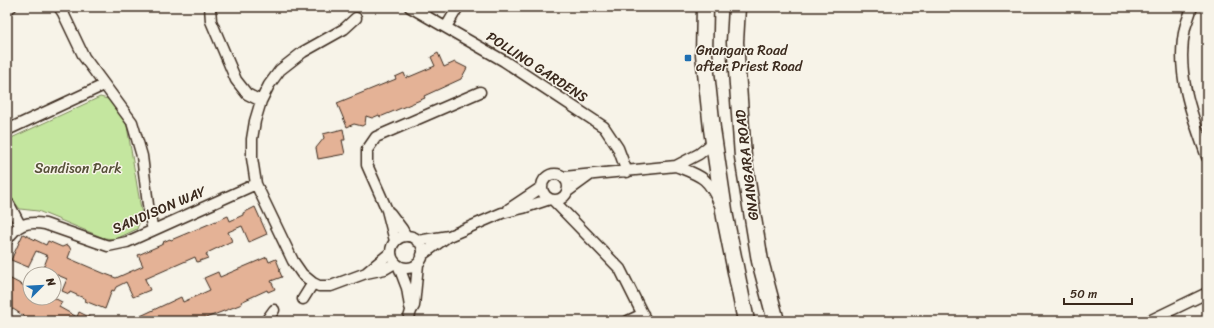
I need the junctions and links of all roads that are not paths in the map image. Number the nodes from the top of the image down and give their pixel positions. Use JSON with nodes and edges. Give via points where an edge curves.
{"nodes":[{"id":1,"x":11,"y":7,"type":"edge"},
{"id":2,"x":59,"y":7,"type":"edge"},
{"id":3,"x":210,"y":7,"type":"edge"},
{"id":4,"x":410,"y":7,"type":"edge"},
{"id":5,"x":458,"y":7,"type":"edge"},
{"id":6,"x":705,"y":7,"type":"edge"},
{"id":7,"x":737,"y":7,"type":"edge"},
{"id":8,"x":1192,"y":7,"type":"edge"},
{"id":9,"x":7,"y":9,"type":"edge"},
{"id":10,"x":356,"y":18,"type":"dead end"},
{"id":11,"x":446,"y":27,"type":"junction"},
{"id":12,"x":104,"y":85,"type":"junction"},
{"id":13,"x":480,"y":92,"type":"dead end"},
{"id":14,"x":261,"y":101,"type":"junction"},
{"id":15,"x":7,"y":130,"type":"edge"},
{"id":16,"x":714,"y":142,"type":"junction"},
{"id":17,"x":1207,"y":158,"type":"edge"},
{"id":18,"x":676,"y":166,"type":"junction"},
{"id":19,"x":627,"y":172,"type":"junction"},
{"id":20,"x":590,"y":175,"type":"junction"},
{"id":21,"x":564,"y":177,"type":"junction"},
{"id":22,"x":256,"y":184,"type":"junction"},
{"id":23,"x":542,"y":187,"type":"junction"},
{"id":24,"x":559,"y":197,"type":"junction"},
{"id":25,"x":7,"y":203,"type":"edge"},
{"id":26,"x":387,"y":210,"type":"junction"},
{"id":27,"x":502,"y":214,"type":"junction"},
{"id":28,"x":725,"y":217,"type":"junction"},
{"id":29,"x":20,"y":225,"type":"junction"},
{"id":30,"x":153,"y":230,"type":"junction"},
{"id":31,"x":406,"y":236,"type":"junction"},
{"id":32,"x":449,"y":236,"type":"junction"},
{"id":33,"x":7,"y":240,"type":"edge"},
{"id":34,"x":395,"y":241,"type":"junction"},
{"id":35,"x":417,"y":241,"type":"junction"},
{"id":36,"x":390,"y":253,"type":"junction"},
{"id":37,"x":420,"y":259,"type":"junction"},
{"id":38,"x":397,"y":265,"type":"junction"},
{"id":39,"x":366,"y":273,"type":"junction"},
{"id":40,"x":313,"y":283,"type":"junction"},
{"id":41,"x":1207,"y":293,"type":"edge"},
{"id":42,"x":303,"y":299,"type":"dead end"},
{"id":43,"x":274,"y":310,"type":"dead end"},
{"id":44,"x":411,"y":311,"type":"junction"},
{"id":45,"x":645,"y":318,"type":"edge"},
{"id":46,"x":266,"y":321,"type":"edge"},
{"id":47,"x":408,"y":321,"type":"edge"},
{"id":48,"x":628,"y":321,"type":"edge"},
{"id":49,"x":746,"y":321,"type":"edge"},
{"id":50,"x":776,"y":321,"type":"edge"},
{"id":51,"x":1150,"y":321,"type":"edge"}],
"edges":[{"from":1,"to":9,"type":"street"},
{"from":2,"to":12,"type":"street","via":[[84,57]]},
{"from":3,"to":14,"type":"street","via":[[210,21],[236,80],[247,94]]},
{"from":4,"to":11,"type":"street","name":"POLLINO GARDENS"},
{"from":5,"to":11,"type":"street"},
{"from":6,"to":16,"type":"main road","name":"GNANGARA ROAD","via":[[704,54]]},
{"from":7,"to":50,"type":"main road","name":"GNANGARA ROAD","via":[[735,42],[743,157],[760,261]]},
{"from":8,"to":17,"type":"street","via":[[1185,27],[1182,54],[1184,78],[1189,106]]},
{"from":10,"to":14,"type":"street","via":[[344,29],[303,52],[280,70]]},
{"from":11,"to":19,"type":"street","name":"POLLINO GARDENS","via":[[504,61],[604,127],[618,148]]},
{"from":12,"to":15,"type":"street"},
{"from":12,"to":30,"type":"street","via":[[132,122],[142,156]]},
{"from":13,"to":26,"type":"street","via":[[376,137],[367,150],[367,165]]},
{"from":14,"to":22,"type":"street","via":[[252,139]]},
{"from":16,"to":18,"type":"street","via":[[699,154]]},
{"from":16,"to":28,"type":"main road","name":"GNANGARA ROAD"},
{"from":18,"to":19,"type":"street"},
{"from":18,"to":28,"type":"street","via":[[698,174],[707,181]]},
{"from":19,"to":20,"type":"street"},
{"from":20,"to":21,"type":"street"},
{"from":20,"to":24,"type":"street"},
{"from":21,"to":23,"type":"street","via":[[549,175],[542,182]]},
{"from":21,"to":24,"type":"street","via":[[567,182]]},
{"from":22,"to":30,"type":"street","name":"SANDISON WAY"},
{"from":22,"to":40,"type":"street","via":[[293,261],[302,274]]},
{"from":23,"to":24,"type":"street","via":[[543,192]]},
{"from":23,"to":27,"type":"street"},
{"from":24,"to":27,"type":"street"},
{"from":24,"to":45,"type":"street","via":[[581,228],[620,269]]},
{"from":25,"to":29,"type":"street"},
{"from":26,"to":31,"type":"street"},
{"from":26,"to":34,"type":"street"},
{"from":27,"to":32,"type":"street"},
{"from":28,"to":49,"type":"main road","name":"GNANGARA ROAD"},
{"from":29,"to":30,"type":"street","name":"SANDISON WAY","via":[[45,224],[108,246],[127,242]]},
{"from":29,"to":33,"type":"street"},
{"from":31,"to":34,"type":"street"},
{"from":31,"to":35,"type":"street"},
{"from":32,"to":35,"type":"street"},
{"from":32,"to":37,"type":"street"},
{"from":34,"to":36,"type":"street"},
{"from":35,"to":37,"type":"street","via":[[421,246]]},
{"from":36,"to":38,"type":"street"},
{"from":36,"to":39,"type":"street"},
{"from":37,"to":38,"type":"street","via":[[410,268]]},
{"from":37,"to":44,"type":"street","via":[[414,306]]},
{"from":38,"to":39,"type":"street"},
{"from":38,"to":44,"type":"street","via":[[407,288]]},
{"from":39,"to":40,"type":"street","via":[[331,286]]},
{"from":40,"to":42,"type":"street"},
{"from":41,"to":51,"type":"street"},
{"from":43,"to":46,"type":"street"},
{"from":44,"to":47,"type":"street"},
{"from":45,"to":48,"type":"street"}]}
